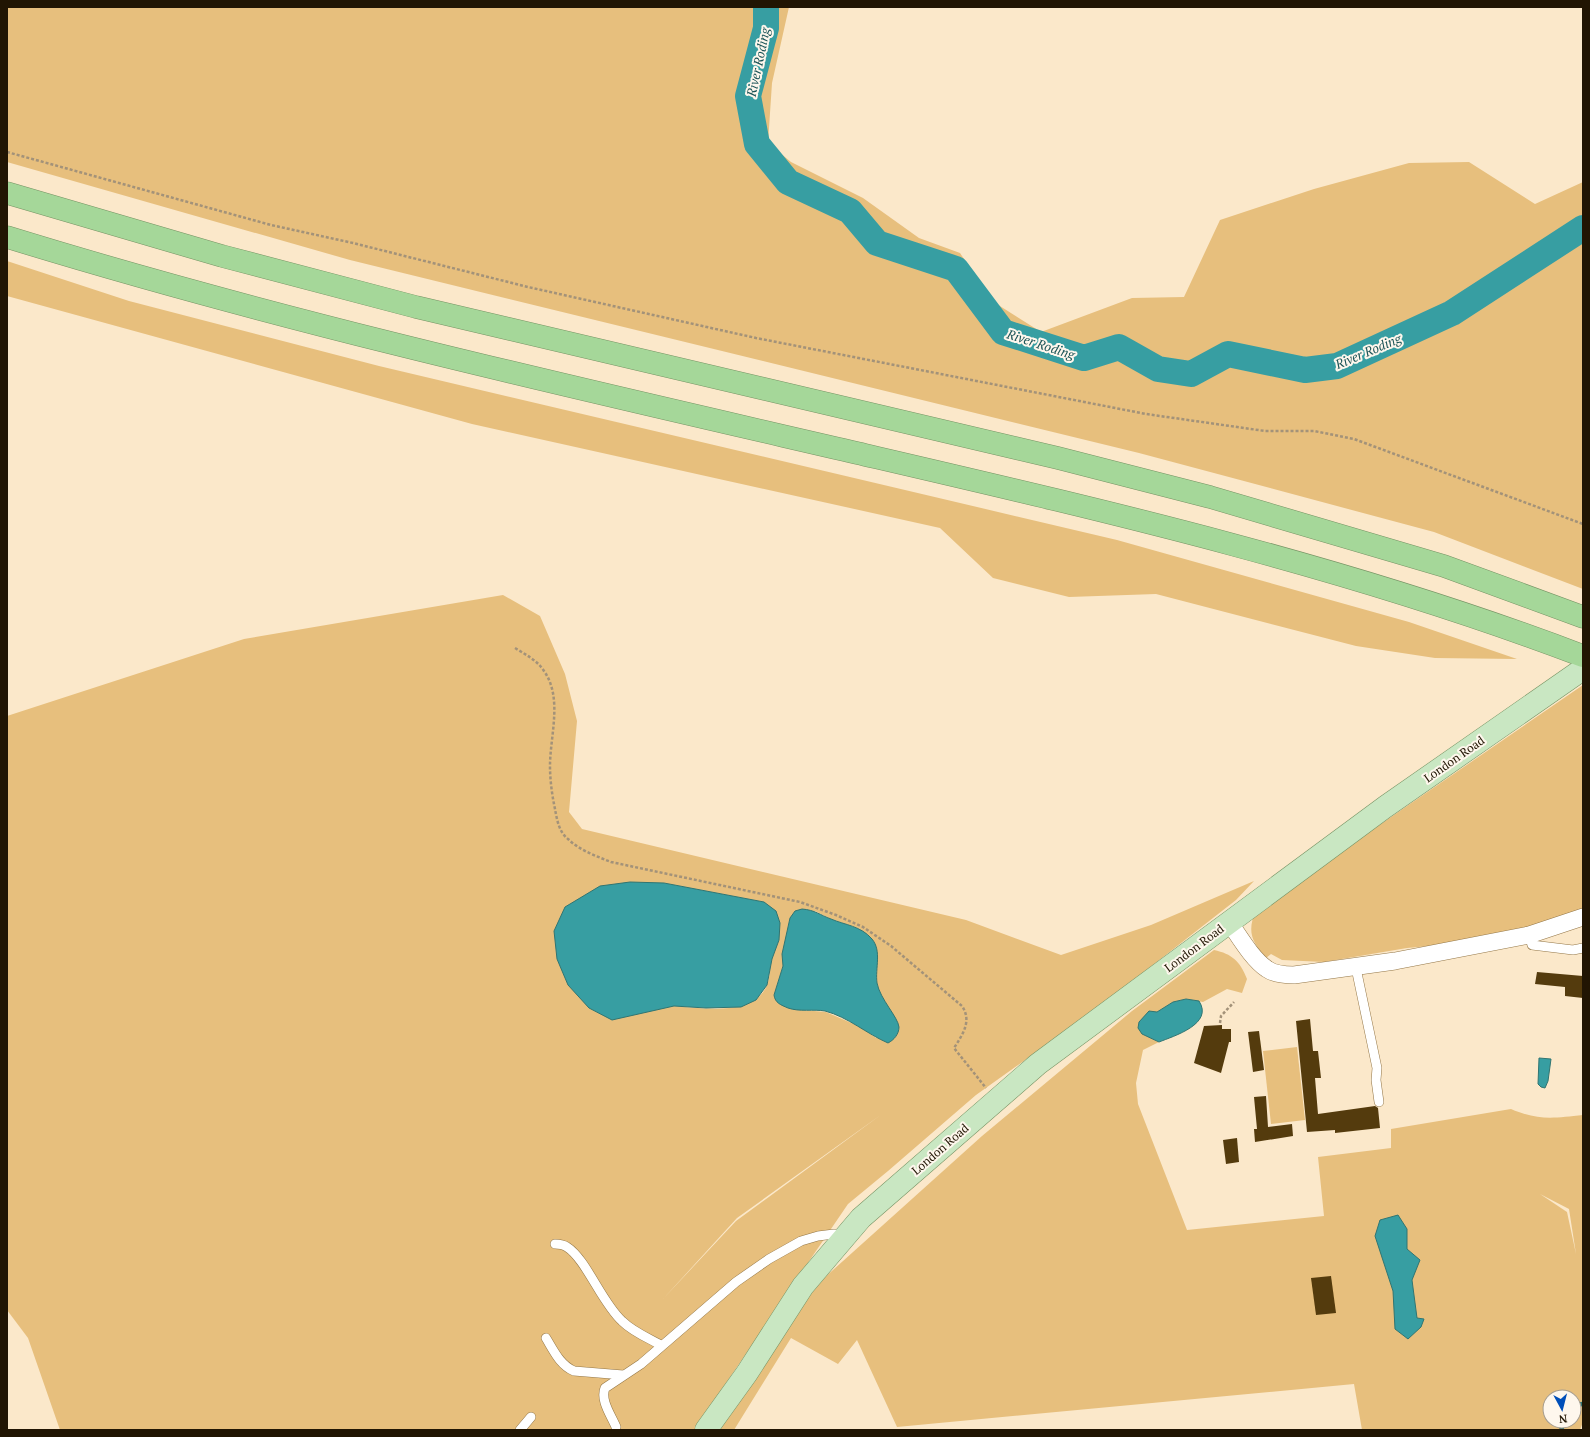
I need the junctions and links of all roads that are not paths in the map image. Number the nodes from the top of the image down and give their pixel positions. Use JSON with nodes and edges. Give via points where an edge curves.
{"nodes":[{"id":1,"x":7,"y":193,"type":"edge"},
{"id":2,"x":7,"y":237,"type":"edge"},
{"id":3,"x":1579,"y":616,"type":"edge"},
{"id":4,"x":1583,"y":656,"type":"edge"},
{"id":5,"x":1583,"y":669,"type":"edge"},
{"id":6,"x":1583,"y":917,"type":"edge"},
{"id":7,"x":1229,"y":922,"type":"junction"},
{"id":8,"x":1529,"y":935,"type":"junction"},
{"id":9,"x":1583,"y":948,"type":"edge"},
{"id":10,"x":1356,"y":968,"type":"junction"},
{"id":11,"x":1379,"y":1102,"type":"dead end"},
{"id":12,"x":846,"y":1235,"type":"junction"},
{"id":13,"x":555,"y":1244,"type":"dead end"},
{"id":14,"x":546,"y":1338,"type":"dead end"},
{"id":15,"x":662,"y":1345,"type":"junction"},
{"id":16,"x":623,"y":1375,"type":"junction"},
{"id":17,"x":531,"y":1417,"type":"dead end"},
{"id":18,"x":616,"y":1427,"type":"dead end"},
{"id":19,"x":520,"y":1430,"type":"edge"},
{"id":20,"x":706,"y":1430,"type":"edge"}],
"edges":[{"from":1,"to":3,"type":"highway","via":[[216,254],[416,307],[1058,458],[1210,497],[1302,522],[1444,566]]},
{"from":2,"to":4,"type":"highway","via":[[117,270],[385,342],[1200,535],[1342,575]]},
{"from":5,"to":7,"type":"main road","name":"London Road","via":[[1385,807]]},
{"from":6,"to":8,"type":"street","name":"London Road"},
{"from":7,"to":10,"type":"street","name":"London Road","via":[[1245,946],[1267,969],[1280,974],[1294,975]]},
{"from":7,"to":12,"type":"main road","name":"London Road","via":[[1038,1064],[861,1218]]},
{"from":8,"to":9,"type":"lane","via":[[1532,945],[1573,950]]},
{"from":8,"to":10,"type":"street","name":"London Road"},
{"from":10,"to":11,"type":"lane","via":[[1377,1068]]},
{"from":12,"to":15,"type":"lane","via":[[818,1236],[801,1241],[769,1258],[736,1282]]},
{"from":12,"to":20,"type":"main road","name":"London Road","via":[[803,1286],[747,1373]]},
{"from":13,"to":15,"type":"lane","via":[[566,1246],[576,1254],[609,1307],[622,1322]]},
{"from":14,"to":16,"type":"lane","via":[[562,1364],[574,1372]]},
{"from":15,"to":16,"type":"lane","via":[[641,1364]]},
{"from":16,"to":18,"type":"lane","via":[[605,1388],[603,1393]]},
{"from":17,"to":19,"type":"lane"}]}
